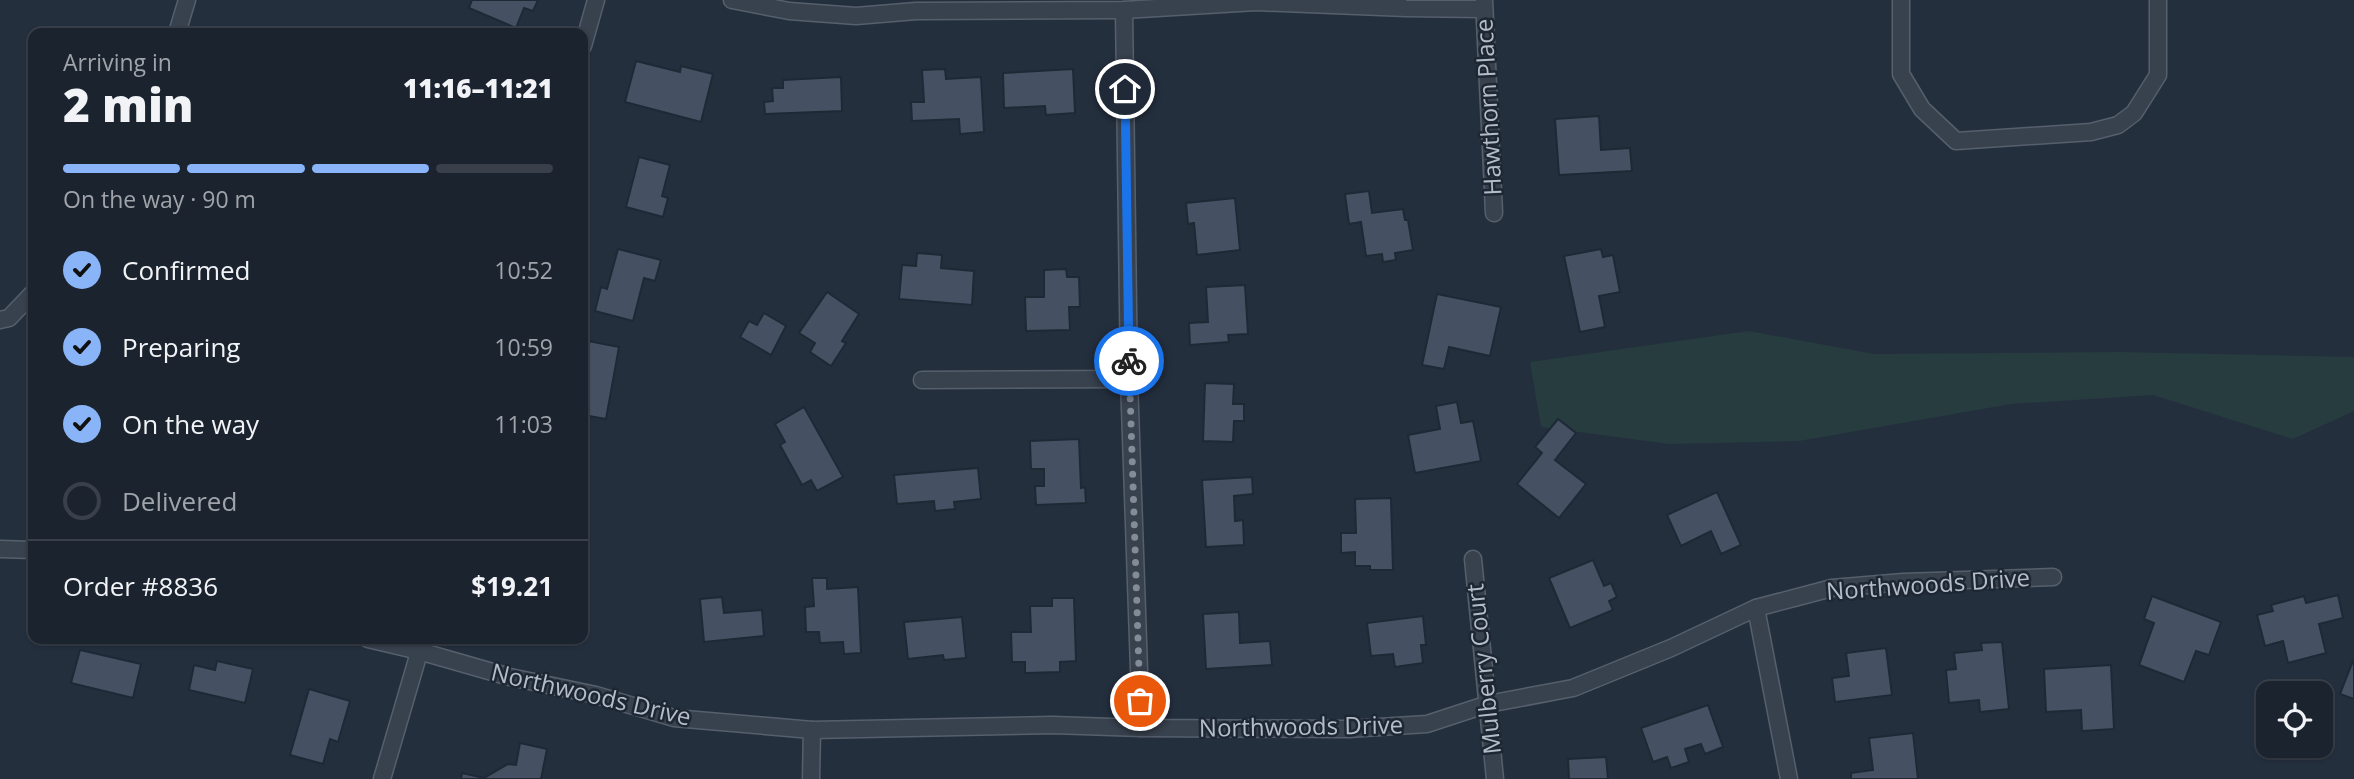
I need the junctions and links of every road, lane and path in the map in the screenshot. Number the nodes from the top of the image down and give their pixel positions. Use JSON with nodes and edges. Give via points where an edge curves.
{"nodes":[{"id":1,"x":187,"y":0,"type":"edge"},
{"id":2,"x":596,"y":0,"type":"edge"},
{"id":3,"x":732,"y":0,"type":"edge"},
{"id":4,"x":1901,"y":0,"type":"edge"},
{"id":5,"x":2158,"y":0,"type":"edge"},
{"id":6,"x":1484,"y":4,"type":"edge"},
{"id":7,"x":1124,"y":10,"type":"junction"},
{"id":8,"x":179,"y":28,"type":"edge"},
{"id":9,"x":588,"y":28,"type":"edge"},
{"id":10,"x":1494,"y":213,"type":"dead end"},
{"id":11,"x":28,"y":298,"type":"edge"},
{"id":12,"x":0,"y":320,"type":"edge"},
{"id":13,"x":1129,"y":379,"type":"junction"},
{"id":14,"x":922,"y":380,"type":"dead end"},
{"id":15,"x":0,"y":549,"type":"edge"},
{"id":16,"x":28,"y":550,"type":"edge"},
{"id":17,"x":1473,"y":558,"type":"dead end"},
{"id":18,"x":2053,"y":577,"type":"dead end"},
{"id":19,"x":1756,"y":608,"type":"junction"},
{"id":20,"x":421,"y":645,"type":"edge"},
{"id":21,"x":1488,"y":704,"type":"junction"},
{"id":22,"x":1141,"y":728,"type":"junction"},
{"id":23,"x":811,"y":730,"type":"junction"},
{"id":24,"x":382,"y":779,"type":"edge"},
{"id":25,"x":811,"y":779,"type":"edge"},
{"id":26,"x":1495,"y":779,"type":"edge"},
{"id":27,"x":1789,"y":779,"type":"edge"}],
"edges":[{"from":1,"to":8,"type":"street"},
{"from":2,"to":9,"type":"street"},
{"from":3,"to":7,"type":"street","via":[[789,11],[856,16],[916,11]]},
{"from":4,"to":5,"type":"street","via":[[1901,74],[1922,109],[1956,141],[2091,132],[2118,125],[2134,113],[2158,75]]},
{"from":6,"to":7,"type":"street","via":[[1406,8],[1256,2]]},
{"from":6,"to":10,"type":"street","name":"Hawthorn Place"},
{"from":7,"to":13,"type":"street"},
{"from":11,"to":12,"type":"street","via":[[9,318]]},
{"from":13,"to":14,"type":"street"},
{"from":13,"to":22,"type":"street"},
{"from":15,"to":16,"type":"street"},
{"from":17,"to":21,"type":"street","name":"Mulberry Court"},
{"from":18,"to":19,"type":"street","name":"Northwoods Drive","via":[[1832,588]]},
{"from":19,"to":21,"type":"street","name":"Northwoods Drive","via":[[1573,688]]},
{"from":19,"to":27,"type":"street"},
{"from":20,"to":23,"type":"street","name":"Northwoods Drive","via":[[510,677],[674,718]]},
{"from":20,"to":24,"type":"street"},
{"from":21,"to":22,"type":"street","name":"Northwoods Drive","via":[[1427,724],[1348,729]]},
{"from":21,"to":26,"type":"street","name":"Mulberry Court"},
{"from":22,"to":23,"type":"street","name":"Northwoods Drive","via":[[1053,725]]},
{"from":23,"to":25,"type":"street"}]}
